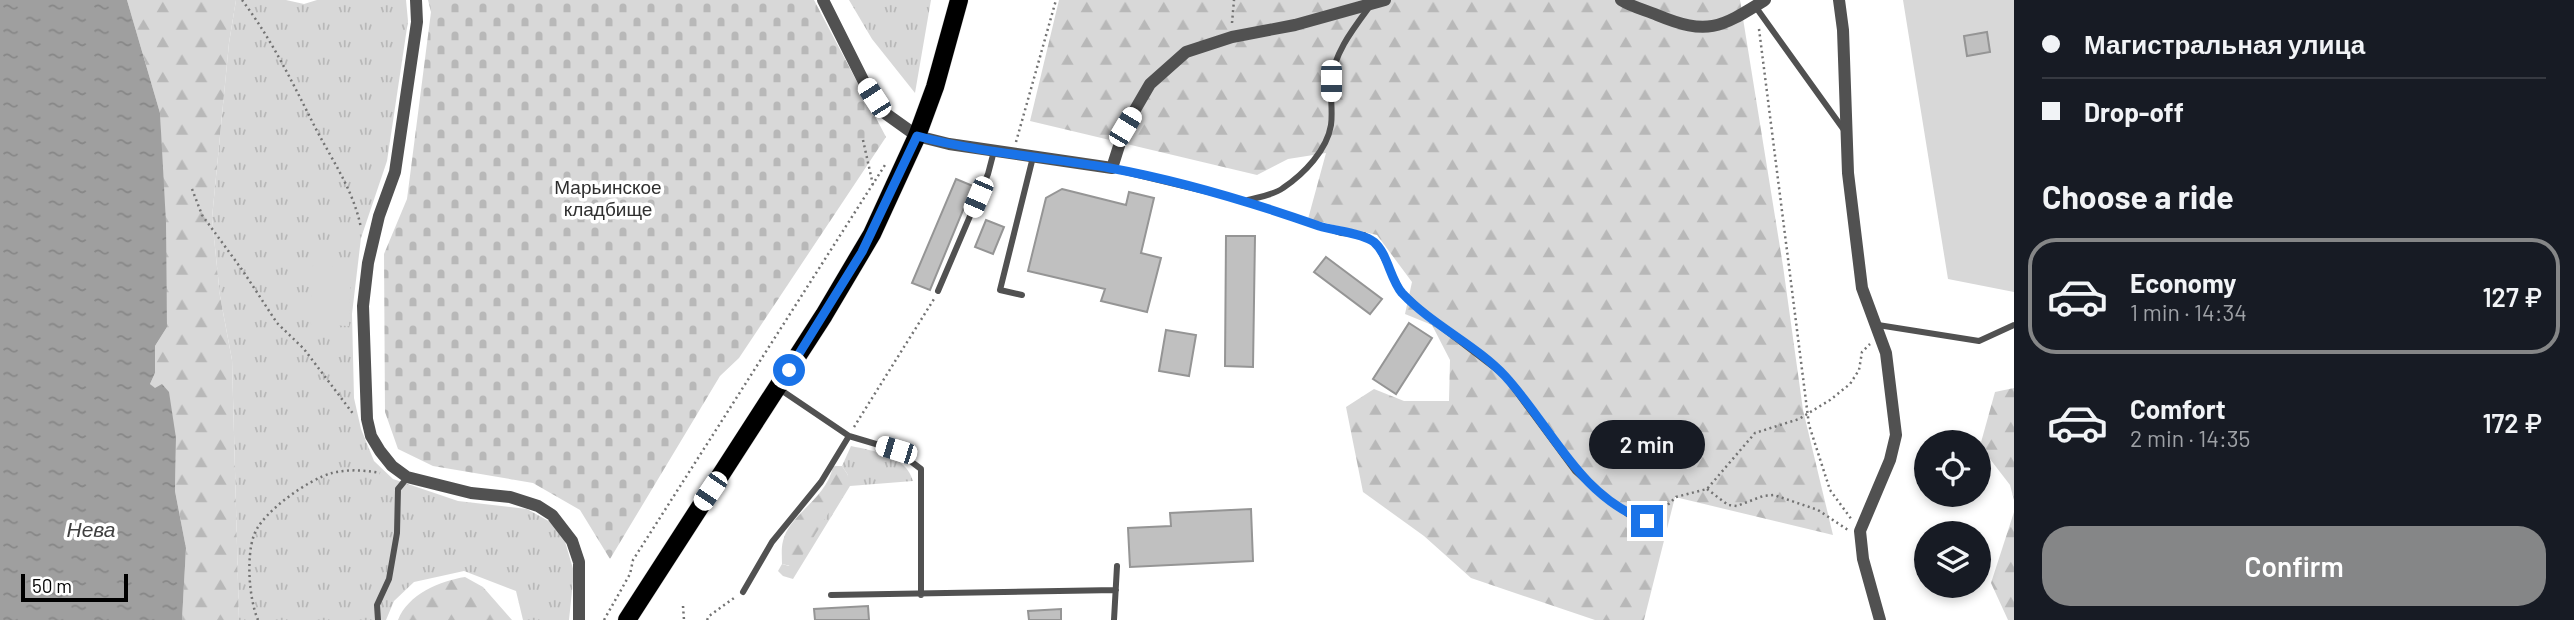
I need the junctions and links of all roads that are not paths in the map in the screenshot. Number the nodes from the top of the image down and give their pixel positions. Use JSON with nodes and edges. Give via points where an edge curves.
{"nodes":[{"id":1,"x":416,"y":0,"type":"edge"},
{"id":2,"x":823,"y":0,"type":"edge"},
{"id":3,"x":960,"y":0,"type":"edge"},
{"id":4,"x":1621,"y":0,"type":"edge"},
{"id":5,"x":1839,"y":0,"type":"edge"},
{"id":6,"x":1378,"y":1,"type":"edge"},
{"id":7,"x":1760,"y":3,"type":"edge"},
{"id":8,"x":1846,"y":133,"type":"junction"},
{"id":9,"x":917,"y":136,"type":"junction"},
{"id":10,"x":994,"y":151,"type":"junction"},
{"id":11,"x":1033,"y":157,"type":"junction"},
{"id":12,"x":1112,"y":169,"type":"junction"},
{"id":13,"x":1246,"y":201,"type":"junction"},
{"id":14,"x":939,"y":291,"type":"road end"},
{"id":15,"x":1022,"y":295,"type":"dead end"},
{"id":16,"x":2014,"y":325,"type":"edge"},
{"id":17,"x":1879,"y":331,"type":"junction"},
{"id":18,"x":778,"y":388,"type":"junction"},
{"id":19,"x":849,"y":436,"type":"junction"},
{"id":20,"x":407,"y":477,"type":"junction"},
{"id":21,"x":1647,"y":521,"type":"road end"},
{"id":22,"x":1117,"y":566,"type":"dead end"},
{"id":23,"x":1116,"y":590,"type":"junction"},
{"id":24,"x":743,"y":592,"type":"road end"},
{"id":25,"x":921,"y":595,"type":"junction"},
{"id":26,"x":831,"y":596,"type":"dead end"},
{"id":27,"x":377,"y":620,"type":"edge"},
{"id":28,"x":579,"y":620,"type":"edge"},
{"id":29,"x":627,"y":620,"type":"edge"},
{"id":30,"x":1114,"y":620,"type":"edge"},
{"id":31,"x":1880,"y":620,"type":"edge"}],
"edges":[{"from":1,"to":20,"type":"street","via":[[417,22],[395,172],[368,262],[363,306],[371,436],[392,466]]},
{"from":2,"to":9,"type":"street","via":[[883,111]]},
{"from":3,"to":9,"type":"main road"},
{"from":4,"to":7,"type":"street","via":[[1685,27],[1708,29]]},
{"from":5,"to":8,"type":"street"},
{"from":6,"to":12,"type":"street","via":[[1186,52],[1150,84],[1125,127]]},
{"from":6,"to":13,"type":"lane","via":[[1346,37],[1337,60],[1325,145],[1282,190]]},
{"from":7,"to":8,"type":"lane"},
{"from":8,"to":17,"type":"street","via":[[1862,288]]},
{"from":9,"to":10,"type":"street"},
{"from":9,"to":18,"type":"main road","via":[[859,258]]},
{"from":10,"to":11,"type":"street"},
{"from":10,"to":14,"type":"lane"},
{"from":11,"to":12,"type":"street"},
{"from":11,"to":15,"type":"lane","via":[[1000,290]]},
{"from":12,"to":13,"type":"lane"},
{"from":13,"to":21,"type":"lane","via":[[1376,243],[1401,291],[1504,375],[1576,471],[1629,515]]},
{"from":16,"to":17,"type":"lane","via":[[1979,341]]},
{"from":17,"to":31,"type":"street","via":[[1896,435],[1861,534]]},
{"from":18,"to":19,"type":"lane"},
{"from":18,"to":29,"type":"main road"},
{"from":19,"to":24,"type":"lane","via":[[821,482],[772,542]]},
{"from":19,"to":25,"type":"lane","via":[[896,450],[921,469]]},
{"from":20,"to":27,"type":"lane","via":[[398,489],[397,533]]},
{"from":20,"to":28,"type":"street","via":[[471,494],[510,497],[552,515],[572,541],[579,562]]},
{"from":22,"to":23,"type":"lane"},
{"from":23,"to":25,"type":"lane"},
{"from":23,"to":30,"type":"lane"},
{"from":25,"to":26,"type":"lane"}]}
